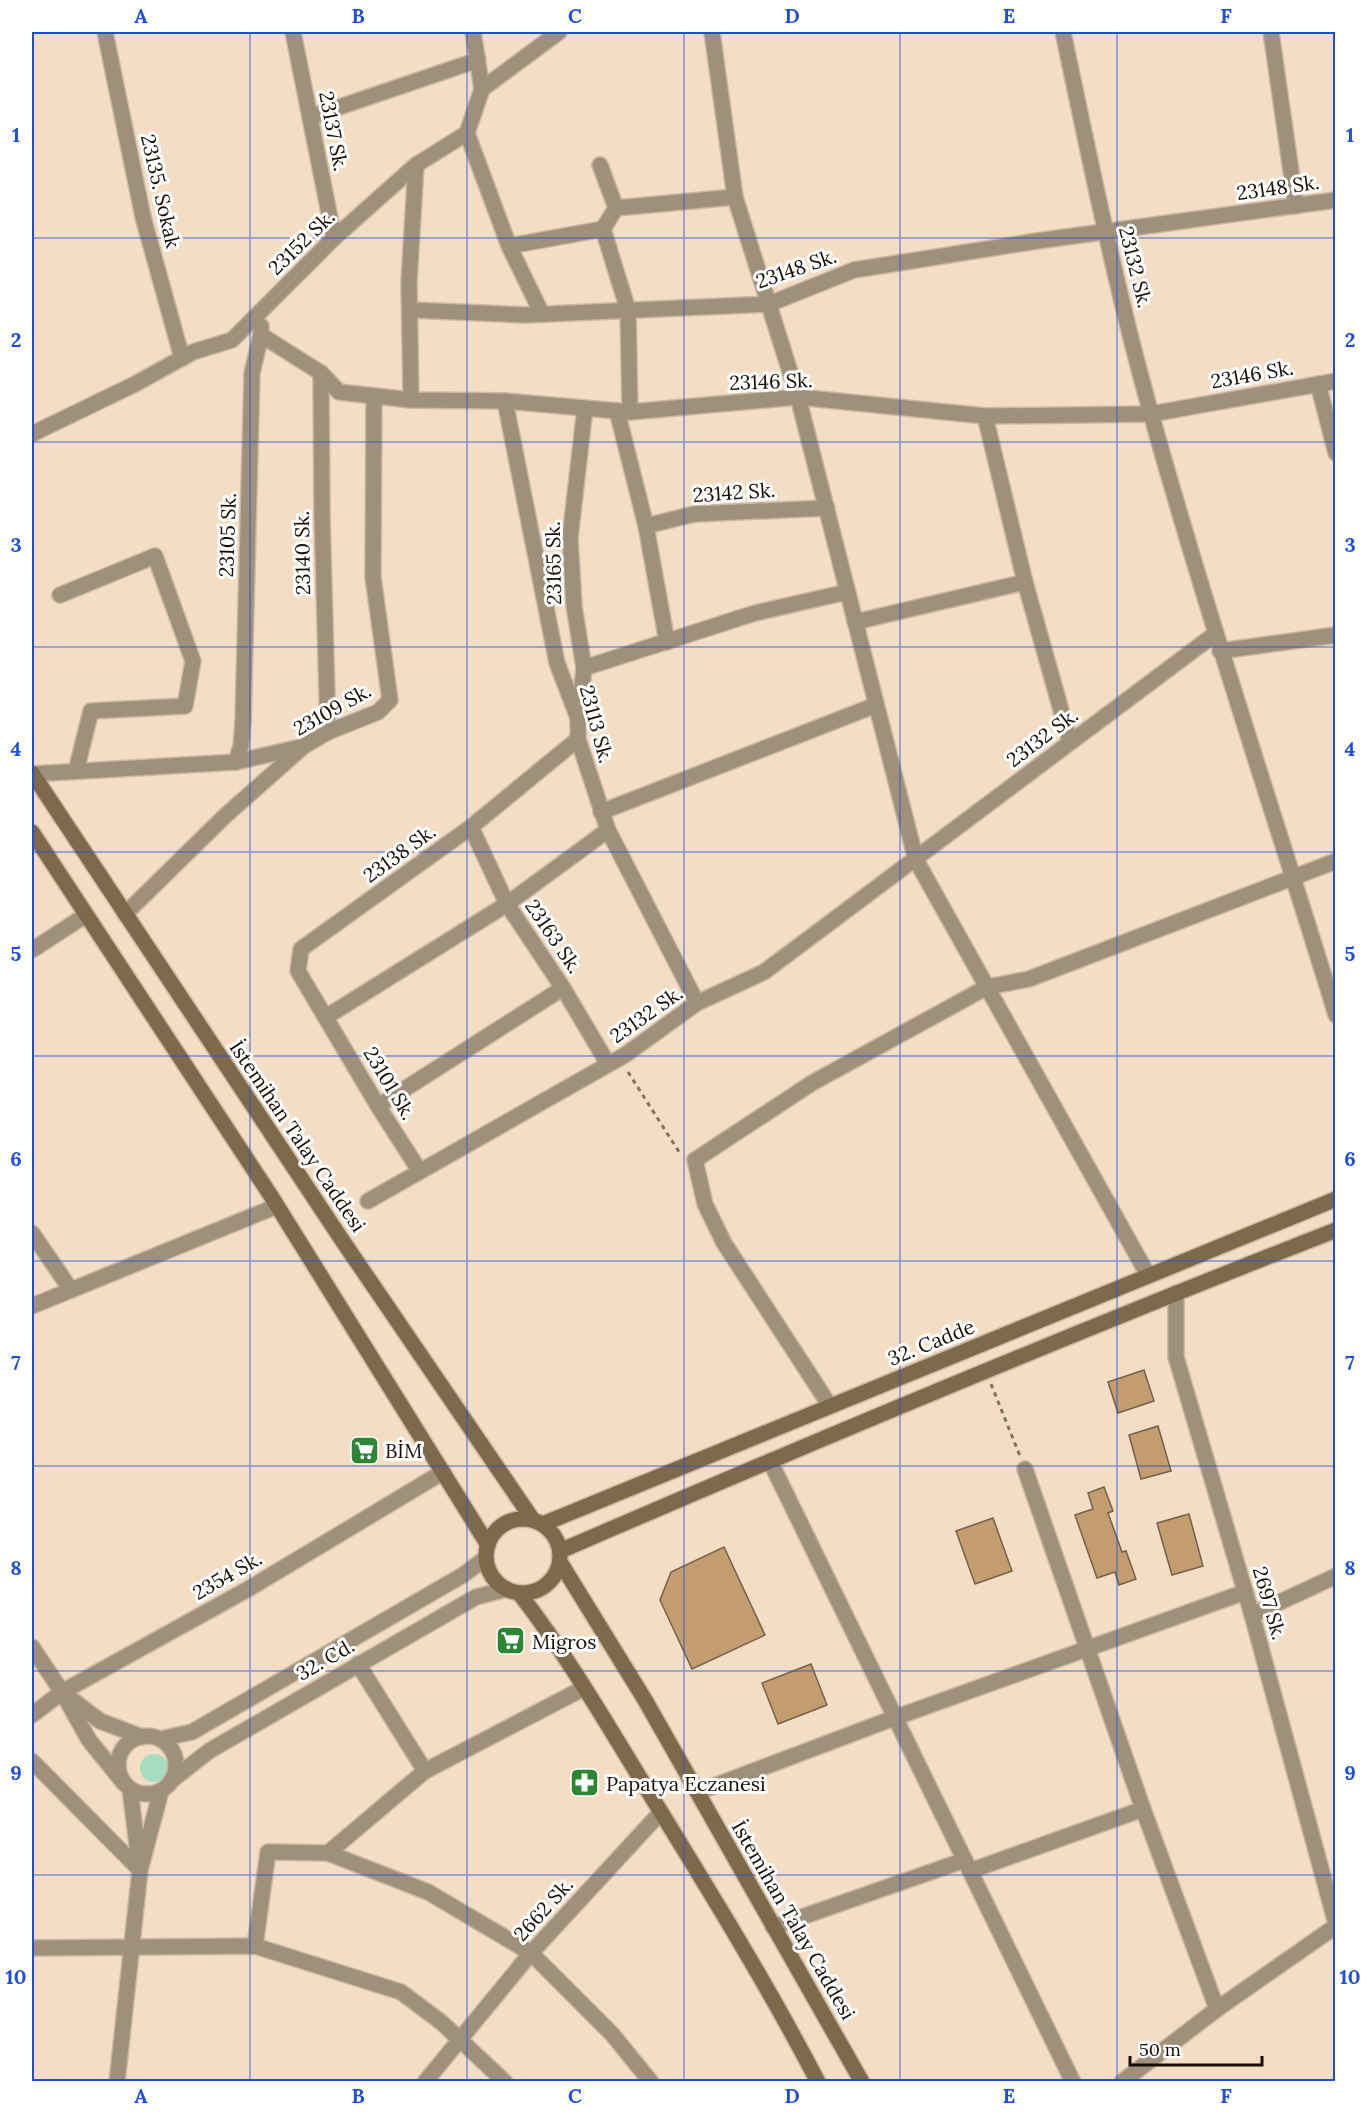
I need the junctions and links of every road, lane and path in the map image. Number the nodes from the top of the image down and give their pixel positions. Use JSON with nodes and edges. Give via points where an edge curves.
{"nodes":[{"id":1,"x":105,"y":32,"type":"edge"},
{"id":2,"x":293,"y":32,"type":"edge"},
{"id":3,"x":473,"y":32,"type":"edge"},
{"id":4,"x":559,"y":32,"type":"edge"},
{"id":5,"x":712,"y":32,"type":"edge"},
{"id":6,"x":1063,"y":32,"type":"edge"},
{"id":7,"x":1271,"y":32,"type":"edge"},
{"id":8,"x":478,"y":60,"type":"junction"},
{"id":9,"x":482,"y":89,"type":"junction"},
{"id":10,"x":310,"y":117,"type":"junction"},
{"id":11,"x":467,"y":133,"type":"junction"},
{"id":12,"x":416,"y":165,"type":"junction"},
{"id":13,"x":600,"y":165,"type":"dead end"},
{"id":14,"x":735,"y":197,"type":"junction"},
{"id":15,"x":1335,"y":200,"type":"edge"},
{"id":16,"x":1296,"y":206,"type":"junction"},
{"id":17,"x":616,"y":208,"type":"junction"},
{"id":18,"x":603,"y":229,"type":"junction"},
{"id":19,"x":1106,"y":233,"type":"junction"},
{"id":20,"x":334,"y":238,"type":"junction"},
{"id":21,"x":509,"y":246,"type":"junction"},
{"id":22,"x":769,"y":304,"type":"junction"},
{"id":23,"x":261,"y":310,"type":"junction"},
{"id":24,"x":411,"y":310,"type":"junction"},
{"id":25,"x":628,"y":310,"type":"junction"},
{"id":26,"x":542,"y":314,"type":"junction"},
{"id":27,"x":261,"y":335,"type":"junction"},
{"id":28,"x":182,"y":358,"type":"junction"},
{"id":29,"x":321,"y":374,"type":"junction"},
{"id":30,"x":1335,"y":381,"type":"edge"},
{"id":31,"x":1318,"y":384,"type":"junction"},
{"id":32,"x":374,"y":396,"type":"junction"},
{"id":33,"x":798,"y":397,"type":"junction"},
{"id":34,"x":411,"y":400,"type":"junction"},
{"id":35,"x":505,"y":401,"type":"junction"},
{"id":36,"x":585,"y":408,"type":"junction"},
{"id":37,"x":624,"y":411,"type":"junction"},
{"id":38,"x":1151,"y":414,"type":"junction"},
{"id":39,"x":985,"y":416,"type":"junction"},
{"id":40,"x":32,"y":434,"type":"edge"},
{"id":41,"x":1335,"y":453,"type":"edge"},
{"id":42,"x":827,"y":508,"type":"junction"},
{"id":43,"x":646,"y":526,"type":"junction"},
{"id":44,"x":1024,"y":582,"type":"junction"},
{"id":45,"x":847,"y":592,"type":"junction"},
{"id":46,"x":60,"y":595,"type":"dead end"},
{"id":47,"x":855,"y":622,"type":"junction"},
{"id":48,"x":1215,"y":634,"type":"junction"},
{"id":49,"x":1335,"y":635,"type":"edge"},
{"id":50,"x":667,"y":642,"type":"junction"},
{"id":51,"x":1220,"y":651,"type":"junction"},
{"id":52,"x":584,"y":668,"type":"junction"},
{"id":53,"x":876,"y":705,"type":"junction"},
{"id":54,"x":578,"y":718,"type":"junction"},
{"id":55,"x":328,"y":732,"type":"junction"},
{"id":56,"x":578,"y":739,"type":"junction"},
{"id":57,"x":1070,"y":742,"type":"junction"},
{"id":58,"x":304,"y":746,"type":"junction"},
{"id":59,"x":236,"y":762,"type":"junction"},
{"id":60,"x":76,"y":771,"type":"junction"},
{"id":61,"x":32,"y":773,"type":"edge"},
{"id":62,"x":601,"y":812,"type":"junction"},
{"id":63,"x":471,"y":826,"type":"junction"},
{"id":64,"x":608,"y":830,"type":"junction"},
{"id":65,"x":32,"y":832,"type":"edge"},
{"id":66,"x":916,"y":860,"type":"junction"},
{"id":67,"x":1335,"y":861,"type":"edge"},
{"id":68,"x":1293,"y":877,"type":"junction"},
{"id":69,"x":507,"y":904,"type":"junction"},
{"id":70,"x":125,"y":914,"type":"junction"},
{"id":71,"x":86,"y":915,"type":"junction"},
{"id":72,"x":32,"y":950,"type":"edge"},
{"id":73,"x":987,"y":987,"type":"junction"},
{"id":74,"x":563,"y":988,"type":"junction"},
{"id":75,"x":697,"y":1003,"type":"junction"},
{"id":76,"x":1335,"y":1016,"type":"edge"},
{"id":77,"x":326,"y":1017,"type":"junction"},
{"id":78,"x":613,"y":1061,"type":"junction"},
{"id":79,"x":378,"y":1106,"type":"junction"},
{"id":80,"x":681,"y":1155,"type":"dead end"},
{"id":81,"x":419,"y":1170,"type":"junction"},
{"id":82,"x":1335,"y":1199,"type":"edge"},
{"id":83,"x":368,"y":1201,"type":"dead end"},
{"id":84,"x":278,"y":1206,"type":"junction"},
{"id":85,"x":1335,"y":1230,"type":"edge"},
{"id":86,"x":32,"y":1233,"type":"edge"},
{"id":87,"x":1148,"y":1275,"type":"junction"},
{"id":88,"x":71,"y":1290,"type":"junction"},
{"id":89,"x":1176,"y":1293,"type":"junction"},
{"id":90,"x":32,"y":1306,"type":"edge"},
{"id":91,"x":986,"y":1371,"type":"junction"},
{"id":92,"x":830,"y":1406,"type":"junction"},
{"id":93,"x":770,"y":1461,"type":"junction"},
{"id":94,"x":1025,"y":1469,"type":"joint"},
{"id":95,"x":443,"y":1472,"type":"junction"},
{"id":96,"x":538,"y":1522,"type":"junction"},
{"id":97,"x":487,"y":1552,"type":"junction"},
{"id":98,"x":560,"y":1557,"type":"junction"},
{"id":99,"x":1335,"y":1576,"type":"edge"},
{"id":100,"x":513,"y":1591,"type":"junction"},
{"id":101,"x":1245,"y":1592,"type":"junction"},
{"id":102,"x":1252,"y":1615,"type":"junction"},
{"id":103,"x":32,"y":1647,"type":"edge"},
{"id":104,"x":1088,"y":1649,"type":"junction"},
{"id":105,"x":358,"y":1664,"type":"junction"},
{"id":106,"x":584,"y":1688,"type":"junction"},
{"id":107,"x":62,"y":1692,"type":"junction"},
{"id":108,"x":32,"y":1715,"type":"edge"},
{"id":109,"x":894,"y":1718,"type":"junction"},
{"id":110,"x":142,"y":1737,"type":"junction"},
{"id":111,"x":160,"y":1739,"type":"junction"},
{"id":112,"x":32,"y":1761,"type":"edge"},
{"id":113,"x":425,"y":1771,"type":"junction"},
{"id":114,"x":167,"y":1785,"type":"junction"},
{"id":115,"x":127,"y":1786,"type":"junction"},
{"id":116,"x":698,"y":1792,"type":"junction"},
{"id":117,"x":1143,"y":1809,"type":"junction"},
{"id":118,"x":661,"y":1812,"type":"junction"},
{"id":119,"x":328,"y":1853,"type":"junction"},
{"id":120,"x":968,"y":1865,"type":"junction"},
{"id":121,"x":140,"y":1870,"type":"junction"},
{"id":122,"x":1335,"y":1925,"type":"edge"},
{"id":123,"x":773,"y":1927,"type":"junction"},
{"id":124,"x":255,"y":1946,"type":"junction"},
{"id":125,"x":32,"y":1948,"type":"edge"},
{"id":126,"x":132,"y":1948,"type":"junction"},
{"id":127,"x":531,"y":1953,"type":"junction"},
{"id":128,"x":1217,"y":2009,"type":"junction"},
{"id":129,"x":460,"y":2039,"type":"junction"},
{"id":130,"x":117,"y":2082,"type":"edge"},
{"id":131,"x":425,"y":2082,"type":"edge"},
{"id":132,"x":505,"y":2082,"type":"edge"},
{"id":133,"x":651,"y":2082,"type":"edge"},
{"id":134,"x":818,"y":2082,"type":"edge"},
{"id":135,"x":862,"y":2082,"type":"edge"},
{"id":136,"x":1073,"y":2082,"type":"edge"},
{"id":137,"x":1122,"y":2082,"type":"edge"}],
"edges":[{"from":1,"to":28,"type":"street","name":"23135. Sokak","via":[[143,217]]},
{"from":2,"to":10,"type":"street","name":"23137 Sk."},
{"from":3,"to":8,"type":"street"},
{"from":4,"to":9,"type":"street"},
{"from":5,"to":14,"type":"street"},
{"from":6,"to":19,"type":"street","name":"23132 Sk."},
{"from":7,"to":16,"type":"street"},
{"from":8,"to":9,"type":"street"},
{"from":8,"to":10,"type":"street"},
{"from":9,"to":11,"type":"street"},
{"from":10,"to":20,"type":"street","name":"23137 Sk."},
{"from":11,"to":12,"type":"street","name":"23152 Sk."},
{"from":11,"to":21,"type":"street"},
{"from":12,"to":20,"type":"street","name":"23152 Sk."},
{"from":12,"to":24,"type":"street"},
{"from":13,"to":17,"type":"street"},
{"from":14,"to":17,"type":"street"},
{"from":14,"to":22,"type":"street"},
{"from":15,"to":16,"type":"street","name":"23148 Sk."},
{"from":16,"to":19,"type":"street","name":"23148 Sk."},
{"from":17,"to":18,"type":"street"},
{"from":18,"to":21,"type":"street"},
{"from":18,"to":25,"type":"street"},
{"from":19,"to":22,"type":"street","name":"23148 Sk.","via":[[854,270]]},
{"from":19,"to":38,"type":"street","name":"23132 Sk."},
{"from":20,"to":23,"type":"street","name":"23152 Sk."},
{"from":21,"to":26,"type":"street"},
{"from":22,"to":25,"type":"street","name":"23148 Sk."},
{"from":22,"to":33,"type":"street"},
{"from":23,"to":27,"type":"street","name":"23105 Sk."},
{"from":23,"to":28,"type":"street","name":"23152 Sk.","via":[[232,339]]},
{"from":24,"to":26,"type":"street","name":"23148 Sk."},
{"from":24,"to":34,"type":"street"},
{"from":25,"to":26,"type":"street","name":"23148 Sk."},
{"from":25,"to":37,"type":"street"},
{"from":27,"to":29,"type":"street","name":"23146 Sk."},
{"from":27,"to":59,"type":"street","name":"23105 Sk.","via":[[252,373],[243,721]]},
{"from":28,"to":40,"type":"street","name":"23152 Sk."},
{"from":29,"to":32,"type":"street","name":"23146 Sk.","via":[[339,392]]},
{"from":29,"to":55,"type":"street","name":"23140 Sk."},
{"from":30,"to":31,"type":"street","name":"23146 Sk."},
{"from":31,"to":38,"type":"street","name":"23146 Sk."},
{"from":31,"to":41,"type":"street"},
{"from":32,"to":34,"type":"street","name":"23146 Sk."},
{"from":32,"to":55,"type":"street","name":"23109 Sk.","via":[[373,577],[390,700],[378,712]]},
{"from":33,"to":37,"type":"street","name":"23146 Sk."},
{"from":33,"to":39,"type":"street","name":"23146 Sk."},
{"from":33,"to":42,"type":"street"},
{"from":34,"to":35,"type":"street","name":"23146 Sk."},
{"from":35,"to":36,"type":"street","name":"23146 Sk."},
{"from":35,"to":54,"type":"street","name":"23113 Sk.","via":[[557,663]]},
{"from":36,"to":37,"type":"street","name":"23146 Sk."},
{"from":36,"to":52,"type":"street","name":"23165 Sk.","via":[[570,538],[574,606]]},
{"from":37,"to":43,"type":"street"},
{"from":38,"to":39,"type":"street","name":"23146 Sk."},
{"from":38,"to":48,"type":"street","name":"23132 Sk."},
{"from":39,"to":44,"type":"street"},
{"from":42,"to":43,"type":"street","name":"23142 Sk.","via":[[694,514]]},
{"from":42,"to":45,"type":"street"},
{"from":43,"to":50,"type":"street"},
{"from":44,"to":47,"type":"street"},
{"from":44,"to":57,"type":"street"},
{"from":45,"to":47,"type":"street"},
{"from":45,"to":50,"type":"street","via":[[755,613]]},
{"from":46,"to":60,"type":"street","via":[[155,556],[193,661],[185,706],[91,711]]},
{"from":47,"to":53,"type":"street"},
{"from":48,"to":51,"type":"street"},
{"from":48,"to":57,"type":"street","name":"23132 Sk."},
{"from":49,"to":51,"type":"street"},
{"from":50,"to":52,"type":"street"},
{"from":51,"to":68,"type":"street"},
{"from":52,"to":54,"type":"street","name":"23165 Sk."},
{"from":53,"to":62,"type":"street"},
{"from":53,"to":66,"type":"street"},
{"from":54,"to":56,"type":"street","name":"23113 Sk."},
{"from":55,"to":58,"type":"street","name":"23109 Sk."},
{"from":56,"to":62,"type":"street","name":"23113 Sk."},
{"from":56,"to":63,"type":"street","name":"23138 Sk."},
{"from":57,"to":66,"type":"street","name":"23132 Sk."},
{"from":58,"to":59,"type":"street"},
{"from":58,"to":70,"type":"street","name":"23109 Sk.","via":[[226,815]]},
{"from":59,"to":60,"type":"street"},
{"from":60,"to":61,"type":"street"},
{"from":61,"to":70,"type":"main road","name":"İstemihan Talay Caddesi"},
{"from":62,"to":64,"type":"street","name":"23113 Sk."},
{"from":63,"to":69,"type":"street","name":"23163 Sk."},
{"from":63,"to":77,"type":"street","name":"23138 Sk.","via":[[301,949],[298,971]]},
{"from":64,"to":69,"type":"street"},
{"from":64,"to":75,"type":"street","name":"23113 Sk."},
{"from":65,"to":71,"type":"main road"},
{"from":66,"to":73,"type":"street"},
{"from":66,"to":75,"type":"street","name":"23132 Sk.","via":[[764,972]]},
{"from":67,"to":68,"type":"street"},
{"from":68,"to":73,"type":"street","via":[[1029,979]]},
{"from":68,"to":76,"type":"street"},
{"from":69,"to":74,"type":"street","name":"23163 Sk."},
{"from":69,"to":77,"type":"street"},
{"from":70,"to":96,"type":"main road","name":"İstemihan Talay Caddesi","via":[[335,1231]]},
{"from":71,"to":72,"type":"street"},
{"from":71,"to":84,"type":"main road"},
{"from":73,"to":87,"type":"street"},
{"from":73,"to":92,"type":"street","via":[[812,1083],[695,1160],[705,1204],[723,1243]]},
{"from":74,"to":78,"type":"street","name":"23163 Sk."},
{"from":74,"to":79,"type":"street"},
{"from":75,"to":78,"type":"street","name":"23132 Sk."},
{"from":77,"to":79,"type":"street","name":"23101 Sk."},
{"from":78,"to":80,"type":"path"},
{"from":78,"to":81,"type":"street","name":"23132 Sk."},
{"from":79,"to":81,"type":"street","name":"23101 Sk."},
{"from":81,"to":83,"type":"street","name":"23132 Sk."},
{"from":82,"to":87,"type":"main road","name":"32. Cadde"},
{"from":84,"to":88,"type":"street"},
{"from":84,"to":95,"type":"main road"},
{"from":85,"to":89,"type":"main road"},
{"from":86,"to":88,"type":"street"},
{"from":87,"to":92,"type":"main road","name":"32. Cadde"},
{"from":88,"to":90,"type":"street"},
{"from":89,"to":91,"type":"main road"},
{"from":89,"to":101,"type":"street","name":"2697 Sk.","via":[[1176,1357]]},
{"from":91,"to":93,"type":"main road"},
{"from":91,"to":94,"type":"path"},
{"from":92,"to":96,"type":"main road","name":"32. Cadde"},
{"from":93,"to":98,"type":"main road"},
{"from":93,"to":109,"type":"street"},
{"from":94,"to":104,"type":"street"},
{"from":95,"to":97,"type":"main road"},
{"from":95,"to":107,"type":"street","name":"2354 Sk.","via":[[250,1587]]},
{"from":96,"to":97,"type":"main road","via":[[522,1519],[502,1526]]},
{"from":96,"to":98,"type":"main road","via":[[557,1541]]},
{"from":97,"to":100,"type":"main road","via":[[489,1570],[496,1581]]},
{"from":97,"to":111,"type":"street","name":"32. Cd.","via":[[463,1575],[192,1732]]},
{"from":98,"to":100,"type":"main road","via":[[556,1572],[542,1588]]},
{"from":98,"to":116,"type":"main road","name":"İstemihan Talay Caddesi"},
{"from":99,"to":102,"type":"street"},
{"from":100,"to":105,"type":"street","name":"32. Cd.","via":[[476,1597]]},
{"from":100,"to":106,"type":"main road","via":[[541,1621]]},
{"from":101,"to":102,"type":"street","name":"2697 Sk."},
{"from":101,"to":104,"type":"street"},
{"from":102,"to":122,"type":"street","name":"2697 Sk."},
{"from":103,"to":107,"type":"street"},
{"from":104,"to":109,"type":"street"},
{"from":104,"to":117,"type":"street"},
{"from":105,"to":113,"type":"street"},
{"from":105,"to":114,"type":"street","name":"32. Cd.","via":[[209,1750]]},
{"from":106,"to":113,"type":"street"},
{"from":106,"to":118,"type":"main road"},
{"from":107,"to":108,"type":"street","name":"2354 Sk."},
{"from":107,"to":110,"type":"street","via":[[100,1721]]},
{"from":107,"to":115,"type":"street","via":[[89,1740]]},
{"from":109,"to":116,"type":"street"},
{"from":109,"to":120,"type":"street"},
{"from":110,"to":111,"type":"street"},
{"from":110,"to":115,"type":"street","via":[[125,1746],[120,1754],[119,1774]]},
{"from":111,"to":114,"type":"street","via":[[176,1761],[176,1771]]},
{"from":112,"to":121,"type":"street"},
{"from":113,"to":119,"type":"street"},
{"from":114,"to":115,"type":"street","via":[[149,1795]]},
{"from":114,"to":121,"type":"street"},
{"from":115,"to":121,"type":"street"},
{"from":116,"to":123,"type":"main road","name":"İstemihan Talay Caddesi"},
{"from":117,"to":120,"type":"street"},
{"from":117,"to":128,"type":"street"},
{"from":118,"to":127,"type":"street","name":"2662 Sk."},
{"from":118,"to":134,"type":"main road"},
{"from":119,"to":124,"type":"street","via":[[268,1852]]},
{"from":119,"to":127,"type":"street","via":[[428,1892]]},
{"from":120,"to":123,"type":"street"},
{"from":120,"to":136,"type":"street"},
{"from":121,"to":126,"type":"street"},
{"from":122,"to":128,"type":"street"},
{"from":123,"to":135,"type":"main road","name":"İstemihan Talay Caddesi"},
{"from":124,"to":126,"type":"street"},
{"from":124,"to":129,"type":"street","via":[[401,1992]]},
{"from":125,"to":126,"type":"street"},
{"from":126,"to":130,"type":"street"},
{"from":127,"to":129,"type":"street","name":"2662 Sk."},
{"from":127,"to":133,"type":"street","via":[[612,2034]]},
{"from":128,"to":137,"type":"street"},
{"from":129,"to":131,"type":"street","name":"2662 Sk."},
{"from":129,"to":132,"type":"street"}]}
